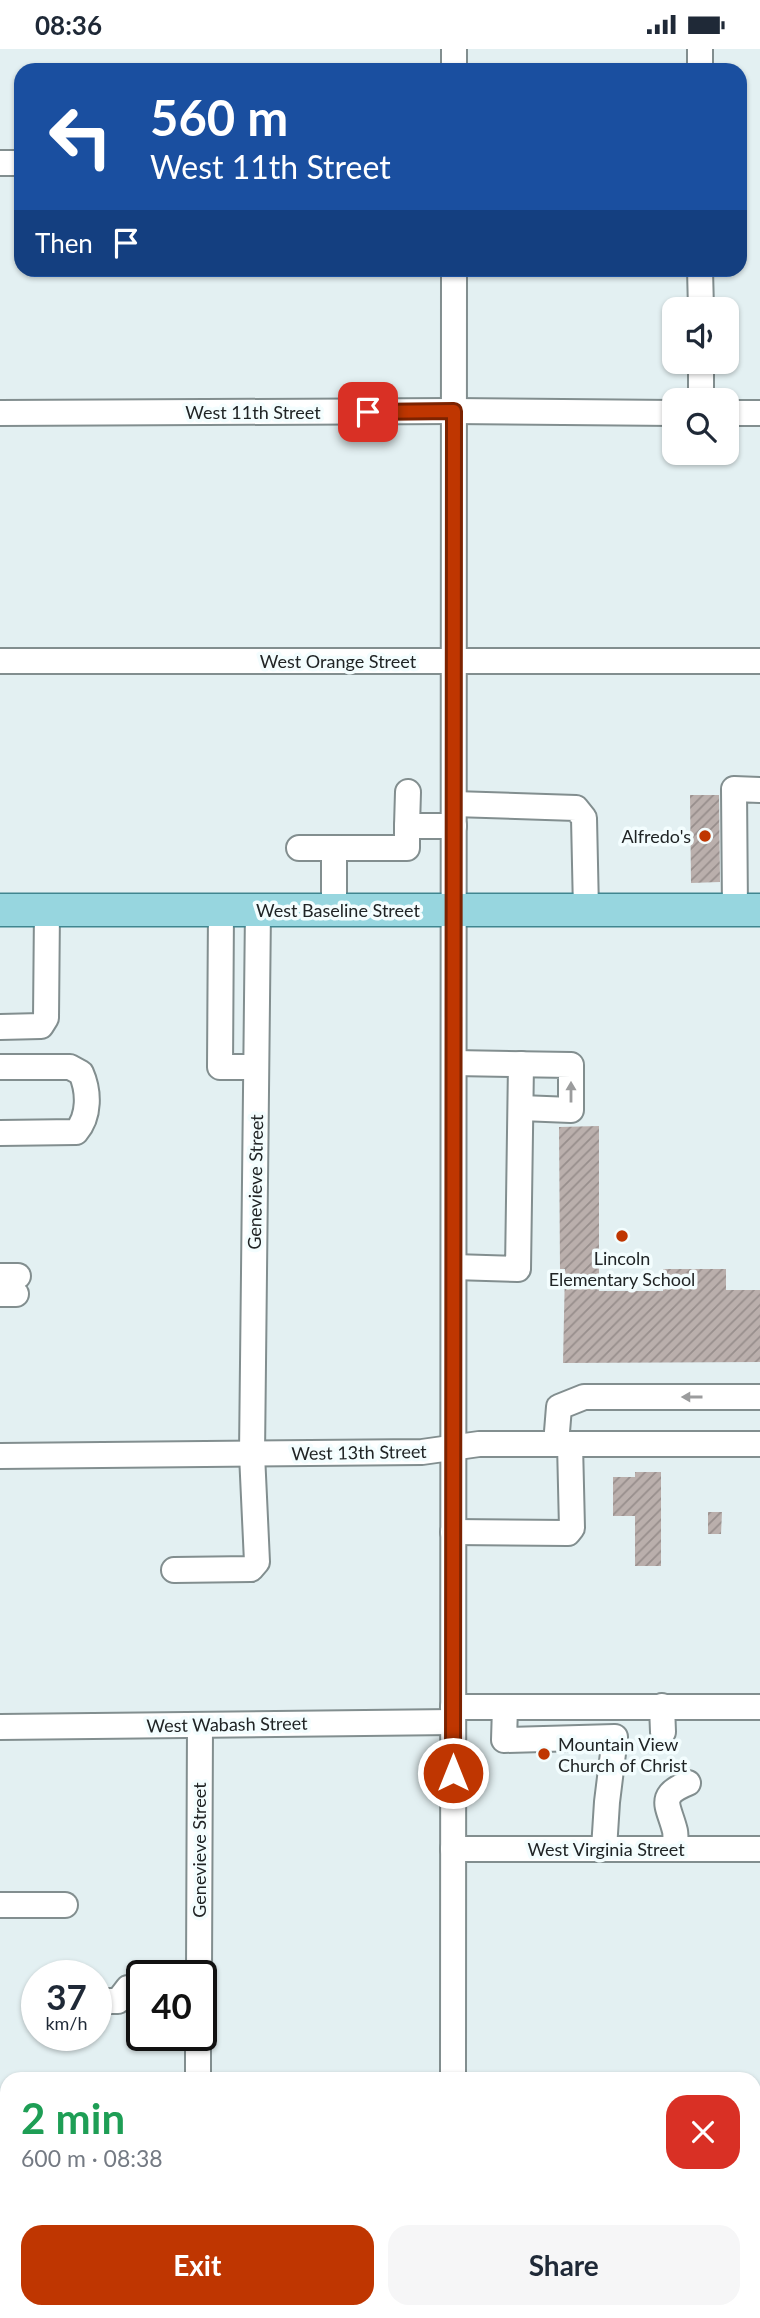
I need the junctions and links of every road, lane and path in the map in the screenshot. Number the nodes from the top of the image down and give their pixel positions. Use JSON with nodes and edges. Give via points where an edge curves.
{"nodes":[{"id":1,"x":454,"y":277,"type":"edge"},
{"id":2,"x":700,"y":277,"type":"edge"},
{"id":3,"x":701,"y":297,"type":"edge"},
{"id":4,"x":454,"y":411,"type":"junction"},
{"id":5,"x":0,"y":413,"type":"edge"},
{"id":6,"x":662,"y":413,"type":"edge"},
{"id":7,"x":739,"y":413,"type":"edge"},
{"id":8,"x":760,"y":413,"type":"edge"},
{"id":9,"x":0,"y":661,"type":"edge"},
{"id":10,"x":454,"y":661,"type":"junction"},
{"id":11,"x":760,"y":661,"type":"edge"},
{"id":12,"x":760,"y":790,"type":"edge"},
{"id":13,"x":408,"y":792,"type":"dead end"},
{"id":14,"x":454,"y":815,"type":"junction"},
{"id":15,"x":407,"y":826,"type":"junction"},
{"id":16,"x":299,"y":848,"type":"dead end"},
{"id":17,"x":334,"y":848,"type":"junction"},
{"id":18,"x":221,"y":910,"type":"junction"},
{"id":19,"x":258,"y":910,"type":"junction"},
{"id":20,"x":334,"y":910,"type":"junction"},
{"id":21,"x":454,"y":910,"type":"junction"},
{"id":22,"x":586,"y":910,"type":"junction"},
{"id":23,"x":748,"y":910,"type":"edge"},
{"id":24,"x":0,"y":911,"type":"edge"},
{"id":25,"x":47,"y":911,"type":"junction"},
{"id":26,"x":0,"y":1027,"type":"edge"},
{"id":27,"x":454,"y":1063,"type":"junction"},
{"id":28,"x":521,"y":1064,"type":"junction"},
{"id":29,"x":0,"y":1067,"type":"edge"},
{"id":30,"x":256,"y":1067,"type":"junction"},
{"id":31,"x":521,"y":1108,"type":"junction"},
{"id":32,"x":0,"y":1133,"type":"edge"},
{"id":33,"x":454,"y":1268,"type":"junction"},
{"id":34,"x":760,"y":1397,"type":"edge"},
{"id":35,"x":563,"y":1444,"type":"junction"},
{"id":36,"x":760,"y":1444,"type":"edge"},
{"id":37,"x":453,"y":1448,"type":"junction"},
{"id":38,"x":252,"y":1454,"type":"junction"},
{"id":39,"x":0,"y":1456,"type":"edge"},
{"id":40,"x":453,"y":1532,"type":"junction"},
{"id":41,"x":174,"y":1570,"type":"dead end"},
{"id":42,"x":616,"y":1706,"type":"junction"},
{"id":43,"x":662,"y":1706,"type":"junction"},
{"id":44,"x":760,"y":1706,"type":"edge"},
{"id":45,"x":505,"y":1707,"type":"junction"},
{"id":46,"x":453,"y":1714,"type":"junction"},
{"id":47,"x":200,"y":1725,"type":"junction"},
{"id":48,"x":0,"y":1727,"type":"edge"},
{"id":49,"x":663,"y":1732,"type":"dead end"},
{"id":50,"x":615,"y":1737,"type":"junction"},
{"id":51,"x":688,"y":1783,"type":"dead end"},
{"id":52,"x":453,"y":1849,"type":"junction"},
{"id":53,"x":604,"y":1849,"type":"junction"},
{"id":54,"x":676,"y":1849,"type":"junction"},
{"id":55,"x":760,"y":1849,"type":"edge"},
{"id":56,"x":0,"y":1905,"type":"edge"},
{"id":57,"x":65,"y":1905,"type":"dead end"},
{"id":58,"x":199,"y":1960,"type":"edge"},
{"id":59,"x":126,"y":1991,"type":"edge"},
{"id":60,"x":112,"y":2001,"type":"edge"},
{"id":61,"x":198,"y":2051,"type":"edge"},
{"id":62,"x":198,"y":2072,"type":"edge"},
{"id":63,"x":453,"y":2072,"type":"edge"}],
"edges":[{"from":1,"to":4,"type":"street"},
{"from":2,"to":3,"type":"street"},
{"from":4,"to":5,"type":"street","name":"West 11th Street"},
{"from":4,"to":6,"type":"street","name":"West 11th Street"},
{"from":4,"to":10,"type":"street"},
{"from":7,"to":8,"type":"street"},
{"from":9,"to":10,"type":"street","name":"West Orange Street"},
{"from":10,"to":11,"type":"street","name":"West Orange Street"},
{"from":10,"to":14,"type":"street"},
{"from":12,"to":23,"type":"street","via":[[734,789]]},
{"from":13,"to":15,"type":"street"},
{"from":14,"to":15,"type":"street"},
{"from":14,"to":21,"type":"street"},
{"from":14,"to":22,"type":"street","via":[[576,808],[584,818]]},
{"from":15,"to":17,"type":"street","via":[[407,848]]},
{"from":16,"to":17,"type":"street"},
{"from":17,"to":20,"type":"street"},
{"from":18,"to":19,"type":"main road","name":"West Baseline Street"},
{"from":18,"to":25,"type":"main road","name":"West Baseline Street"},
{"from":18,"to":30,"type":"street","via":[[220,1067]]},
{"from":19,"to":20,"type":"main road","name":"West Baseline Street"},
{"from":19,"to":30,"type":"street","name":"Genevieve Street"},
{"from":20,"to":21,"type":"main road","name":"West Baseline Street"},
{"from":21,"to":22,"type":"main road","name":"West Baseline Street"},
{"from":21,"to":27,"type":"street"},
{"from":22,"to":23,"type":"main road","name":"West Baseline Street"},
{"from":24,"to":25,"type":"main road","name":"West Baseline Street"},
{"from":25,"to":26,"type":"street","via":[[46,1018],[41,1026]]},
{"from":27,"to":28,"type":"street"},
{"from":27,"to":33,"type":"street"},
{"from":28,"to":31,"type":"street"},
{"from":31,"to":28,"type":"street","one_way":true,"via":[[571,1109],[571,1065]]},
{"from":29,"to":32,"type":"street","via":[[76,1069],[87,1089],[84,1118],[76,1132]]},
{"from":30,"to":38,"type":"street","name":"Genevieve Street"},
{"from":31,"to":33,"type":"street","via":[[518,1269]]},
{"from":33,"to":37,"type":"street"},
{"from":34,"to":35,"type":"street","one_way":true,"via":[[584,1397],[559,1407]]},
{"from":35,"to":36,"type":"street","name":"West 13th Street"},
{"from":35,"to":37,"type":"street","name":"West 13th Street"},
{"from":35,"to":40,"type":"street","via":[[572,1528],[568,1534]]},
{"from":37,"to":38,"type":"street","name":"West 13th Street"},
{"from":37,"to":40,"type":"street"},
{"from":38,"to":39,"type":"street","name":"West 13th Street"},
{"from":38,"to":41,"type":"street","name":"Genevieve Street","via":[[257,1562],[251,1569]]},
{"from":40,"to":46,"type":"street"},
{"from":42,"to":43,"type":"street","name":"West Wabash Street"},
{"from":42,"to":45,"type":"street","name":"West Wabash Street"},
{"from":42,"to":50,"type":"street"},
{"from":43,"to":44,"type":"street","name":"West Wabash Street"},
{"from":43,"to":49,"type":"street"},
{"from":45,"to":46,"type":"street","name":"West Wabash Street"},
{"from":45,"to":50,"type":"street","via":[[504,1739]]},
{"from":46,"to":47,"type":"street","name":"West Wabash Street"},
{"from":46,"to":52,"type":"street"},
{"from":47,"to":48,"type":"street","name":"West Wabash Street"},
{"from":47,"to":58,"type":"street","name":"Genevieve Street"},
{"from":50,"to":53,"type":"street"},
{"from":51,"to":54,"type":"street","via":[[668,1797]]},
{"from":52,"to":53,"type":"street","name":"West Virginia Street"},
{"from":52,"to":63,"type":"street"},
{"from":53,"to":54,"type":"street","name":"West Virginia Street"},
{"from":54,"to":55,"type":"street","name":"West Virginia Street"},
{"from":56,"to":57,"type":"street"},
{"from":59,"to":60,"type":"street","via":[[118,2001]]},
{"from":61,"to":62,"type":"street"}]}
